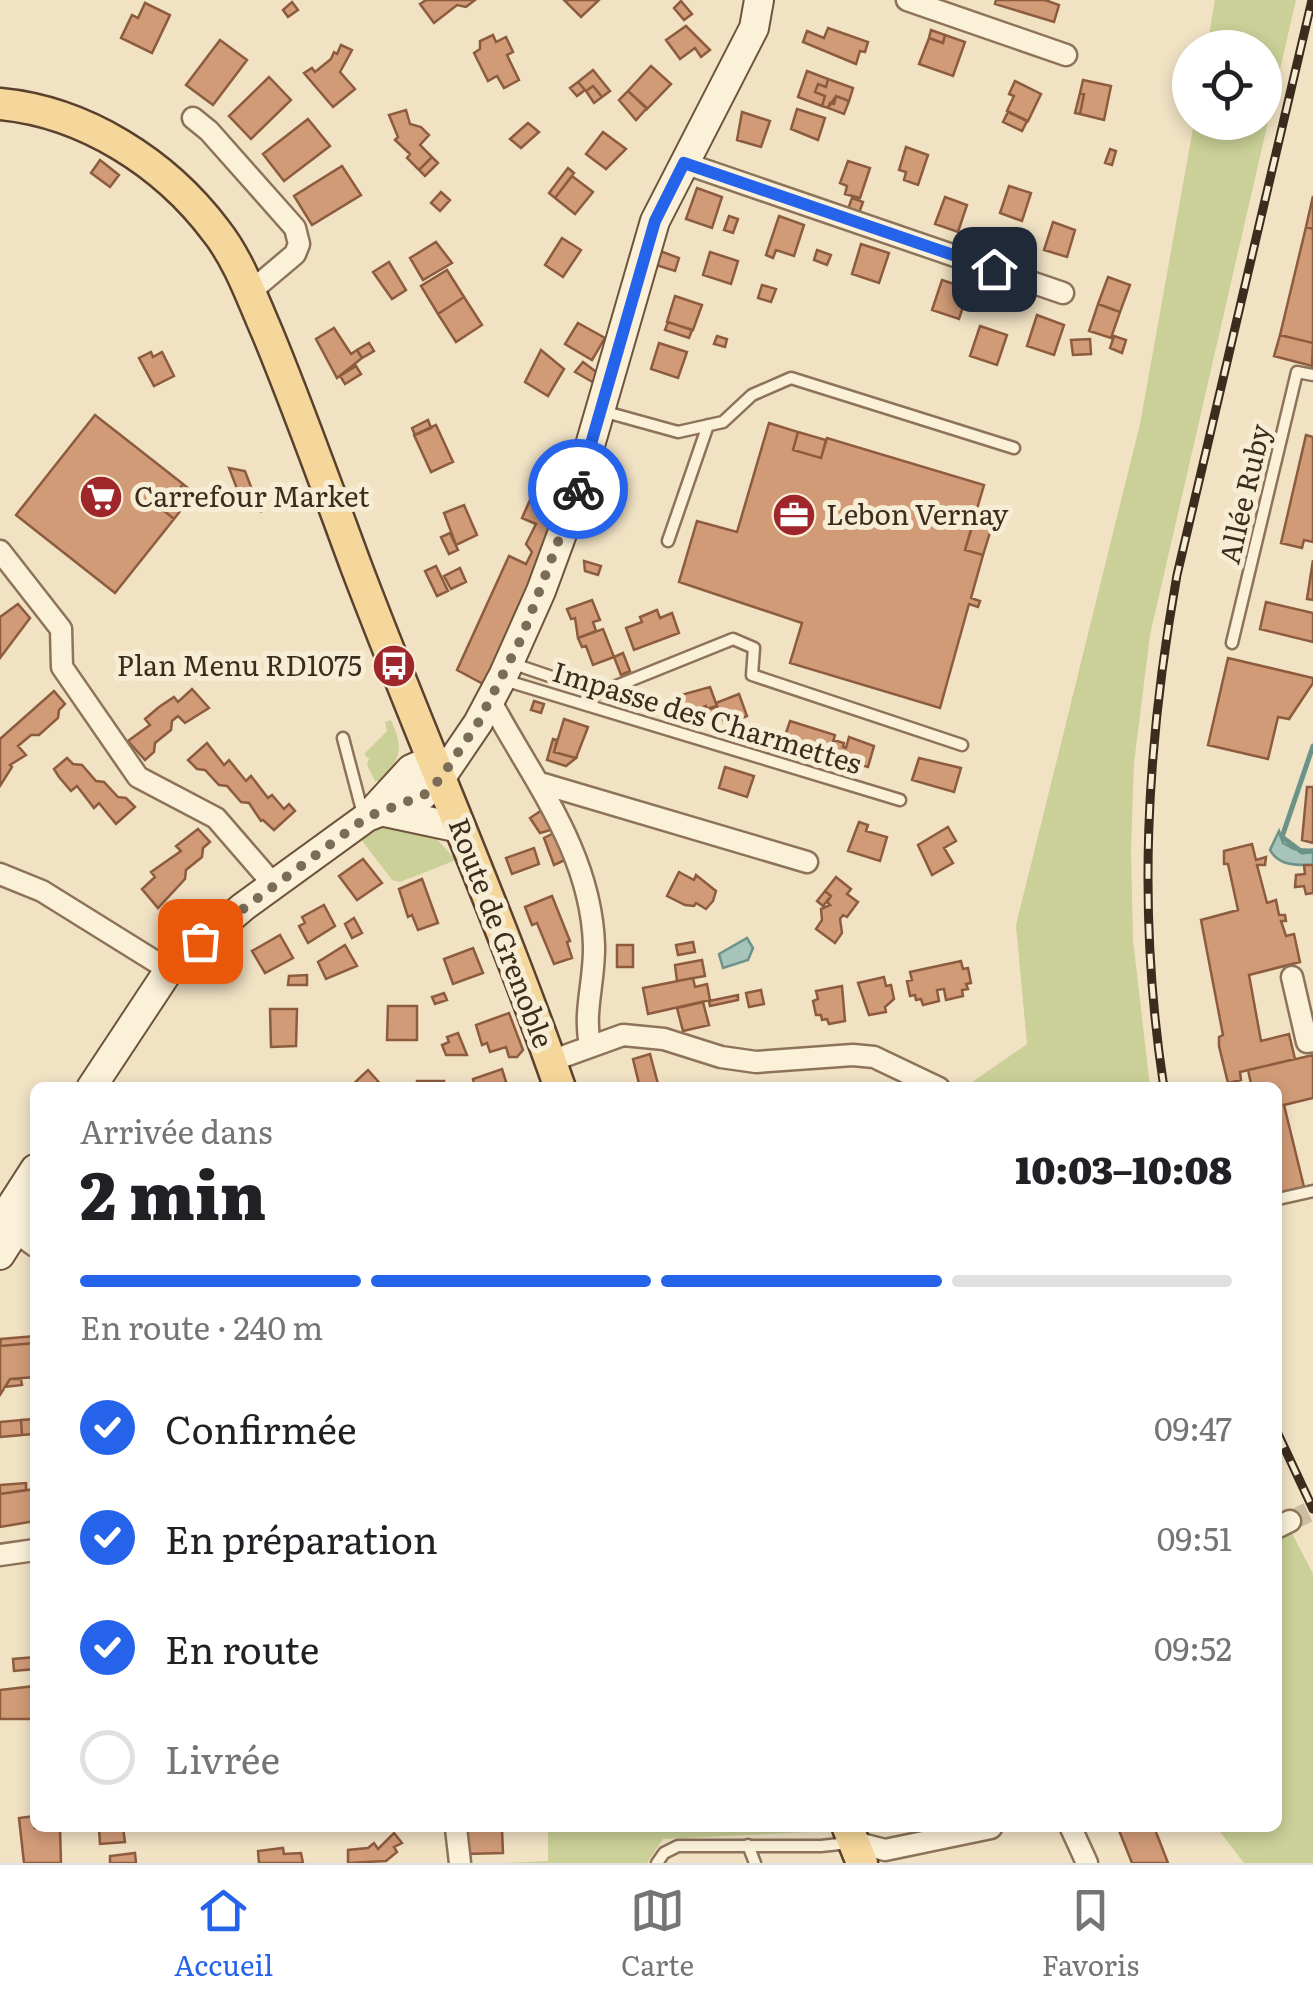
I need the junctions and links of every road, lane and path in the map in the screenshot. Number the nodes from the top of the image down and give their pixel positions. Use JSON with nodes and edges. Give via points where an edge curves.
{"nodes":[{"id":1,"x":759,"y":0,"type":"edge"},
{"id":2,"x":907,"y":0,"type":"edge"},
{"id":3,"x":1066,"y":55,"type":"dead end"},
{"id":4,"x":0,"y":104,"type":"edge"},
{"id":5,"x":192,"y":118,"type":"dead end"},
{"id":6,"x":684,"y":163,"type":"junction"},
{"id":7,"x":250,"y":292,"type":"junction"},
{"id":8,"x":1064,"y":292,"type":"dead end"},
{"id":9,"x":1313,"y":376,"type":"edge"},
{"id":10,"x":601,"y":410,"type":"junction"},
{"id":11,"x":708,"y":425,"type":"junction"},
{"id":12,"x":1014,"y":448,"type":"dead end"},
{"id":13,"x":668,"y":540,"type":"dead end"},
{"id":14,"x":0,"y":552,"type":"edge"},
{"id":15,"x":1232,"y":643,"type":"dead end"},
{"id":16,"x":500,"y":681,"type":"junction"},
{"id":17,"x":343,"y":738,"type":"dead end"},
{"id":18,"x":962,"y":745,"type":"dead end"},
{"id":19,"x":436,"y":770,"type":"junction"},
{"id":20,"x":540,"y":783,"type":"junction"},
{"id":21,"x":900,"y":800,"type":"dead end"},
{"id":22,"x":372,"y":816,"type":"junction"},
{"id":23,"x":460,"y":828,"type":"junction"},
{"id":24,"x":806,"y":862,"type":"dead end"},
{"id":25,"x":0,"y":874,"type":"edge"},
{"id":26,"x":274,"y":885,"type":"junction"},
{"id":27,"x":169,"y":970,"type":"junction"},
{"id":28,"x":1292,"y":977,"type":"dead end"},
{"id":29,"x":1313,"y":1041,"type":"edge"},
{"id":30,"x":590,"y":1045,"type":"junction"},
{"id":31,"x":556,"y":1074,"type":"edge"},
{"id":32,"x":96,"y":1082,"type":"edge"},
{"id":33,"x":927,"y":1082,"type":"edge"},
{"id":34,"x":30,"y":1181,"type":"edge"},
{"id":35,"x":1313,"y":1191,"type":"edge"},
{"id":36,"x":1282,"y":1199,"type":"edge"},
{"id":37,"x":30,"y":1206,"type":"edge"},
{"id":38,"x":8,"y":1233,"type":"edge"},
{"id":39,"x":30,"y":1551,"type":"edge"},
{"id":40,"x":0,"y":1555,"type":"edge"},
{"id":41,"x":456,"y":1832,"type":"edge"},
{"id":42,"x":972,"y":1832,"type":"edge"},
{"id":43,"x":1073,"y":1832,"type":"edge"},
{"id":44,"x":855,"y":1844,"type":"edge"},
{"id":45,"x":748,"y":1845,"type":"junction"},
{"id":46,"x":460,"y":1863,"type":"edge"},
{"id":47,"x":657,"y":1863,"type":"edge"},
{"id":48,"x":755,"y":1863,"type":"edge"},
{"id":49,"x":1087,"y":1863,"type":"edge"}],
"edges":[{"from":1,"to":6,"type":"street","via":[[754,28]]},
{"from":2,"to":3,"type":"street"},
{"from":4,"to":7,"type":"main road","name":"Route de Grenoble","via":[[83,125],[147,162],[208,220]]},
{"from":5,"to":7,"type":"street","via":[[295,228],[295,254]]},
{"from":6,"to":8,"type":"street"},
{"from":6,"to":10,"type":"street","via":[[655,221]]},
{"from":7,"to":19,"type":"main road","name":"Route de Grenoble"},
{"from":9,"to":15,"type":"lane","name":"Allée Ruby","via":[[1297,372]]},
{"from":10,"to":11,"type":"lane","via":[[678,432]]},
{"from":10,"to":16,"type":"street","via":[[573,504]]},
{"from":11,"to":12,"type":"lane","via":[[792,378]]},
{"from":11,"to":13,"type":"lane"},
{"from":14,"to":26,"type":"street","via":[[61,629],[62,667],[138,777],[216,818]]},
{"from":16,"to":18,"type":"lane","via":[[599,692],[733,639],[754,648],[752,675]]},
{"from":16,"to":19,"type":"street"},
{"from":16,"to":20,"type":"street","via":[[522,761]]},
{"from":16,"to":21,"type":"lane","name":"Impasse des Charmettes"},
{"from":17,"to":22,"type":"lane"},
{"from":19,"to":22,"type":"street","via":[[411,769]]},
{"from":19,"to":23,"type":"main road","name":"Route de Grenoble"},
{"from":20,"to":24,"type":"street"},
{"from":20,"to":30,"type":"street","via":[[571,842],[588,900],[594,946]]},
{"from":22,"to":23,"type":"street"},
{"from":22,"to":26,"type":"street"},
{"from":23,"to":31,"type":"main road","name":"Route de Grenoble"},
{"from":25,"to":27,"type":"street","via":[[42,890]]},
{"from":26,"to":27,"type":"street"},
{"from":27,"to":32,"type":"street"},
{"from":28,"to":29,"type":"street","via":[[1307,1042]]},
{"from":30,"to":31,"type":"street"},
{"from":30,"to":33,"type":"street","via":[[623,1035],[756,1062],[874,1057]]},
{"from":34,"to":38,"type":"street"},
{"from":35,"to":36,"type":"lane"},
{"from":37,"to":38,"type":"street"},
{"from":39,"to":40,"type":"street"},
{"from":41,"to":46,"type":"street"},
{"from":42,"to":44,"type":"street","via":[[885,1850]]},
{"from":43,"to":49,"type":"street"},
{"from":44,"to":45,"type":"lane"},
{"from":45,"to":47,"type":"lane","via":[[678,1846]]},
{"from":45,"to":48,"type":"lane"}]}
